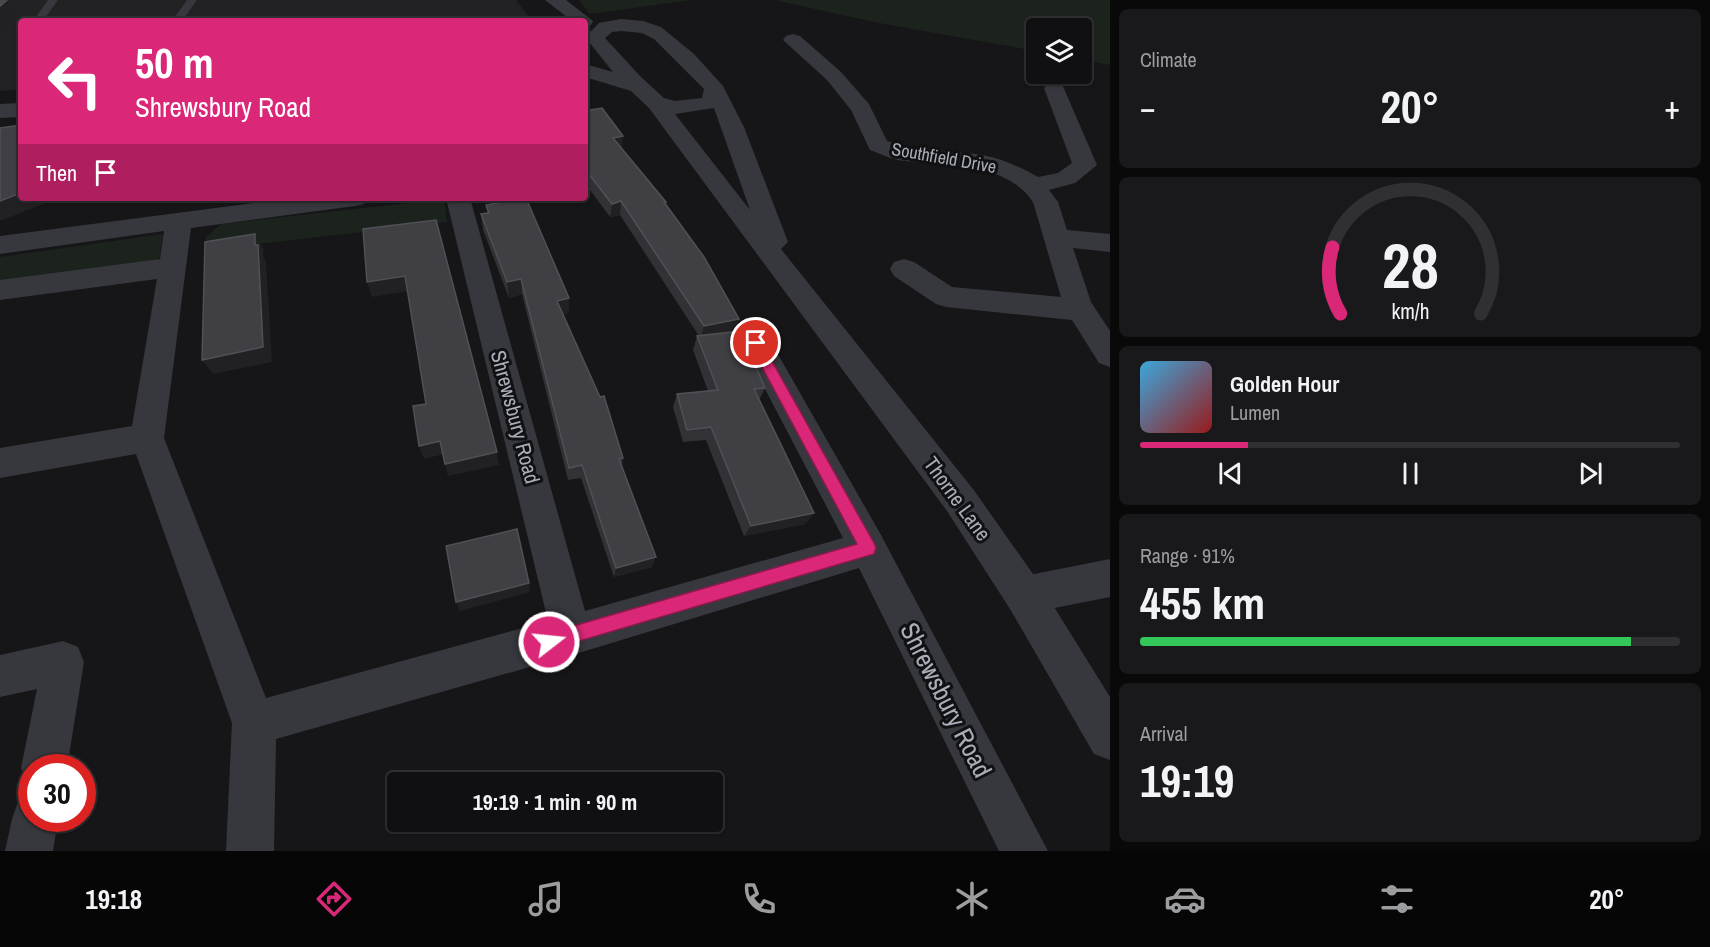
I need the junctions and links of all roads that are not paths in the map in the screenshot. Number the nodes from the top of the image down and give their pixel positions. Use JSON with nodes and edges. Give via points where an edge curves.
{"nodes":[{"id":1,"x":53,"y":0,"type":"edge"},
{"id":2,"x":192,"y":0,"type":"edge"},
{"id":3,"x":554,"y":0,"type":"edge"},
{"id":4,"x":40,"y":18,"type":"edge"},
{"id":5,"x":179,"y":18,"type":"edge"},
{"id":6,"x":575,"y":18,"type":"edge"},
{"id":7,"x":590,"y":31,"type":"edge"},
{"id":8,"x":793,"y":40,"type":"dead end"},
{"id":9,"x":588,"y":71,"type":"edge"},
{"id":10,"x":1055,"y":88,"type":"dead end"},
{"id":11,"x":717,"y":90,"type":"junction"},
{"id":12,"x":650,"y":97,"type":"junction"},
{"id":13,"x":18,"y":110,"type":"edge"},
{"id":14,"x":0,"y":111,"type":"edge"},
{"id":15,"x":1034,"y":186,"type":"junction"},
{"id":16,"x":332,"y":201,"type":"edge"},
{"id":17,"x":459,"y":201,"type":"edge"},
{"id":18,"x":178,"y":221,"type":"junction"},
{"id":19,"x":1056,"y":238,"type":"junction"},
{"id":20,"x":1110,"y":243,"type":"edge"},
{"id":21,"x":0,"y":245,"type":"edge"},
{"id":22,"x":172,"y":267,"type":"junction"},
{"id":23,"x":904,"y":269,"type":"dead end"},
{"id":24,"x":785,"y":273,"type":"junction"},
{"id":25,"x":0,"y":290,"type":"edge"},
{"id":26,"x":1081,"y":310,"type":"junction"},
{"id":27,"x":756,"y":343,"type":"dead end"},
{"id":28,"x":1110,"y":355,"type":"edge"},
{"id":29,"x":147,"y":438,"type":"junction"},
{"id":30,"x":0,"y":462,"type":"edge"},
{"id":31,"x":868,"y":548,"type":"junction"},
{"id":32,"x":1110,"y":578,"type":"edge"},
{"id":33,"x":1024,"y":596,"type":"junction"},
{"id":34,"x":572,"y":635,"type":"junction"},
{"id":35,"x":0,"y":676,"type":"edge"},
{"id":36,"x":254,"y":723,"type":"junction"},
{"id":37,"x":1110,"y":738,"type":"edge"},
{"id":38,"x":47,"y":754,"type":"edge"},
{"id":39,"x":32,"y":832,"type":"edge"},
{"id":40,"x":245,"y":849,"type":"edge"},
{"id":41,"x":29,"y":851,"type":"edge"},
{"id":42,"x":1024,"y":851,"type":"edge"}],
"edges":[{"from":1,"to":4,"type":"lane"},
{"from":2,"to":5,"type":"lane"},
{"from":3,"to":6,"type":"street"},
{"from":7,"to":11,"type":"street","name":"Thorne Lane","via":[[621,25],[654,31]]},
{"from":7,"to":12,"type":"street","name":"Thorne Lane"},
{"from":8,"to":15,"type":"street","name":"Southfield Drive","via":[[848,92],[878,145],[903,154],[978,162],[1008,170]]},
{"from":9,"to":12,"type":"street","via":[[618,79]]},
{"from":10,"to":15,"type":"street","via":[[1085,165],[1066,178]]},
{"from":11,"to":12,"type":"street","via":[[711,102],[688,108]]},
{"from":11,"to":24,"type":"street","name":"Thorne Lane"},
{"from":12,"to":24,"type":"street","name":"Thorne Lane"},
{"from":13,"to":14,"type":"street"},
{"from":15,"to":19,"type":"street","name":"Southfield Drive","via":[[1046,202]]},
{"from":16,"to":18,"type":"street"},
{"from":17,"to":34,"type":"street","name":"Shrewsbury Road"},
{"from":18,"to":21,"type":"street"},
{"from":18,"to":22,"type":"street"},
{"from":19,"to":20,"type":"street"},
{"from":19,"to":26,"type":"street","name":"Southfield Drive"},
{"from":22,"to":25,"type":"street"},
{"from":22,"to":29,"type":"street"},
{"from":23,"to":26,"type":"street","via":[[946,297]]},
{"from":24,"to":33,"type":"street","name":"Thorne Lane","via":[[960,500]]},
{"from":26,"to":28,"type":"street","name":"Southfield Drive"},
{"from":27,"to":31,"type":"street","name":"Shrewsbury Road"},
{"from":29,"to":30,"type":"street"},
{"from":29,"to":36,"type":"street"},
{"from":31,"to":34,"type":"street"},
{"from":31,"to":42,"type":"street","name":"Shrewsbury Road"},
{"from":32,"to":33,"type":"street"},
{"from":33,"to":37,"type":"street","name":"Thorne Lane"},
{"from":34,"to":36,"type":"street"},
{"from":35,"to":38,"type":"street","via":[[63,662]]},
{"from":36,"to":40,"type":"street"},
{"from":39,"to":41,"type":"street"}]}
